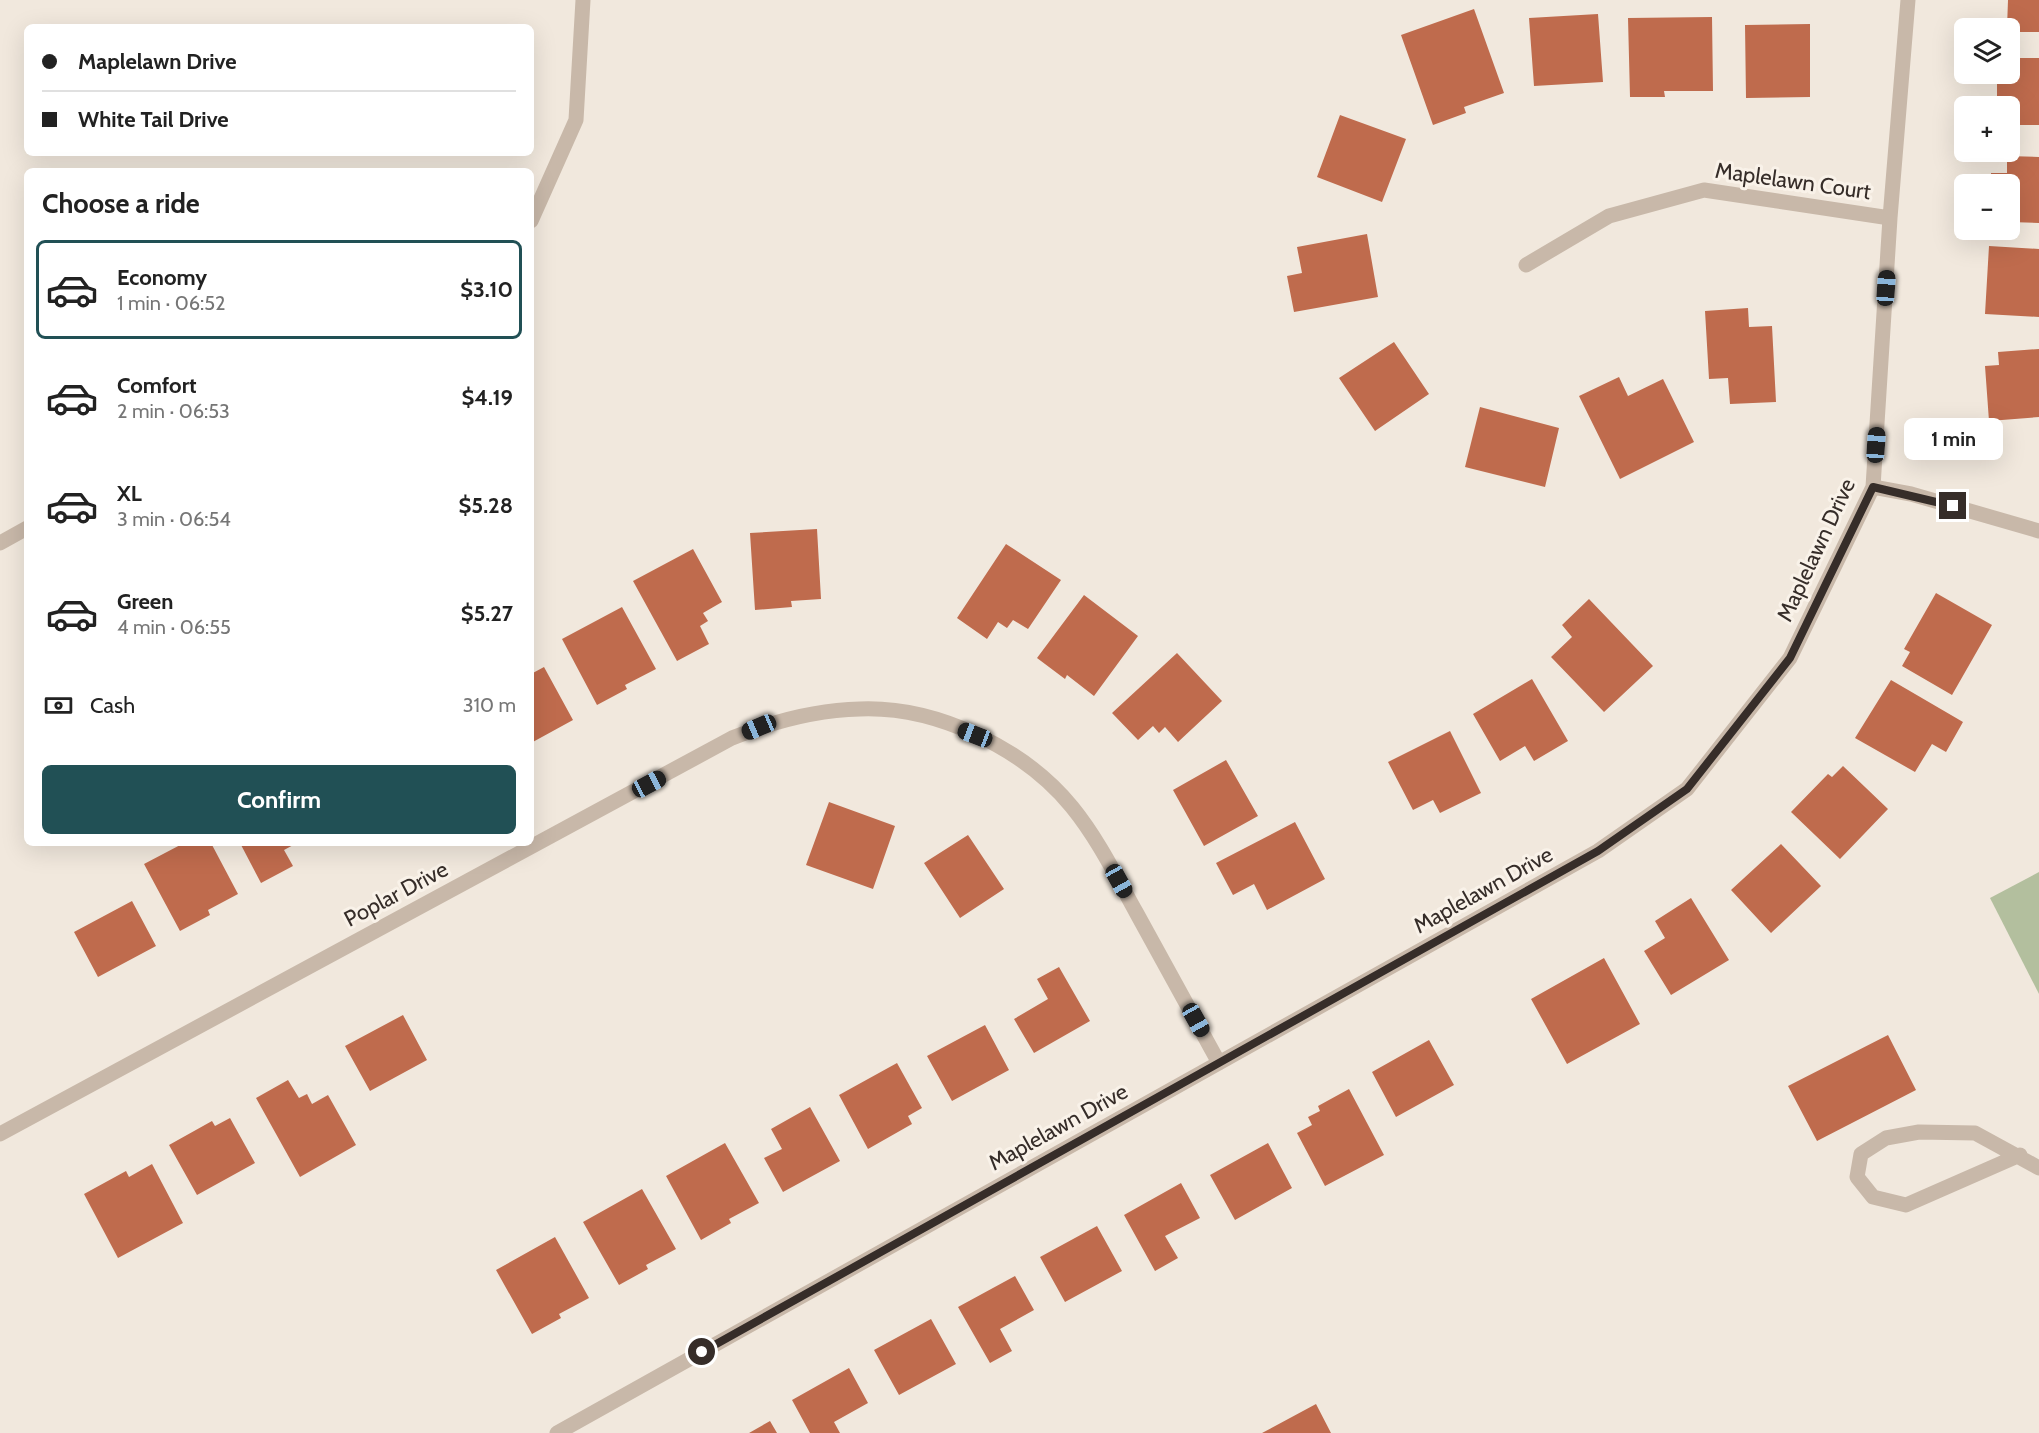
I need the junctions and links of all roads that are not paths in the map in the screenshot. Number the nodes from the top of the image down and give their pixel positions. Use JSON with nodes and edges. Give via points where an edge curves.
{"nodes":[{"id":1,"x":583,"y":0,"type":"edge"},
{"id":2,"x":1908,"y":0,"type":"edge"},
{"id":3,"x":534,"y":214,"type":"edge"},
{"id":4,"x":1890,"y":218,"type":"junction"},
{"id":5,"x":1526,"y":265,"type":"dead end"},
{"id":6,"x":1873,"y":487,"type":"junction"},
{"id":7,"x":24,"y":530,"type":"edge"},
{"id":8,"x":2039,"y":531,"type":"edge"},
{"id":9,"x":0,"y":543,"type":"edge"},
{"id":10,"x":534,"y":845,"type":"edge"},
{"id":11,"x":532,"y":846,"type":"edge"},
{"id":12,"x":1219,"y":1063,"type":"junction"},
{"id":13,"x":0,"y":1134,"type":"edge"},
{"id":14,"x":2020,"y":1155,"type":"junction"},
{"id":15,"x":2039,"y":1168,"type":"edge"},
{"id":16,"x":557,"y":1433,"type":"edge"}],
"edges":[{"from":1,"to":3,"type":"street","via":[[576,120]]},
{"from":2,"to":4,"type":"street","name":"Maplelawn Drive"},
{"from":4,"to":5,"type":"street","name":"Maplelawn Court","via":[[1704,190],[1609,216]]},
{"from":4,"to":6,"type":"street","name":"Maplelawn Drive"},
{"from":6,"to":8,"type":"street"},
{"from":6,"to":12,"type":"street","name":"Maplelawn Drive","via":[[1790,658],[1687,789],[1598,851]]},
{"from":7,"to":9,"type":"street"},
{"from":10,"to":12,"type":"street","name":"Poplar Drive","via":[[732,738],[794,717],[862,709],[924,717],[1003,749],[1053,786],[1072,806],[1097,841]]},
{"from":11,"to":13,"type":"street","name":"Poplar Drive"},
{"from":12,"to":16,"type":"street","name":"Maplelawn Drive"},
{"from":14,"to":14,"type":"street","via":[[1906,1205],[1873,1197],[1857,1177],[1861,1154],[1886,1138],[1918,1132],[1975,1133]]},
{"from":14,"to":15,"type":"street"}]}
